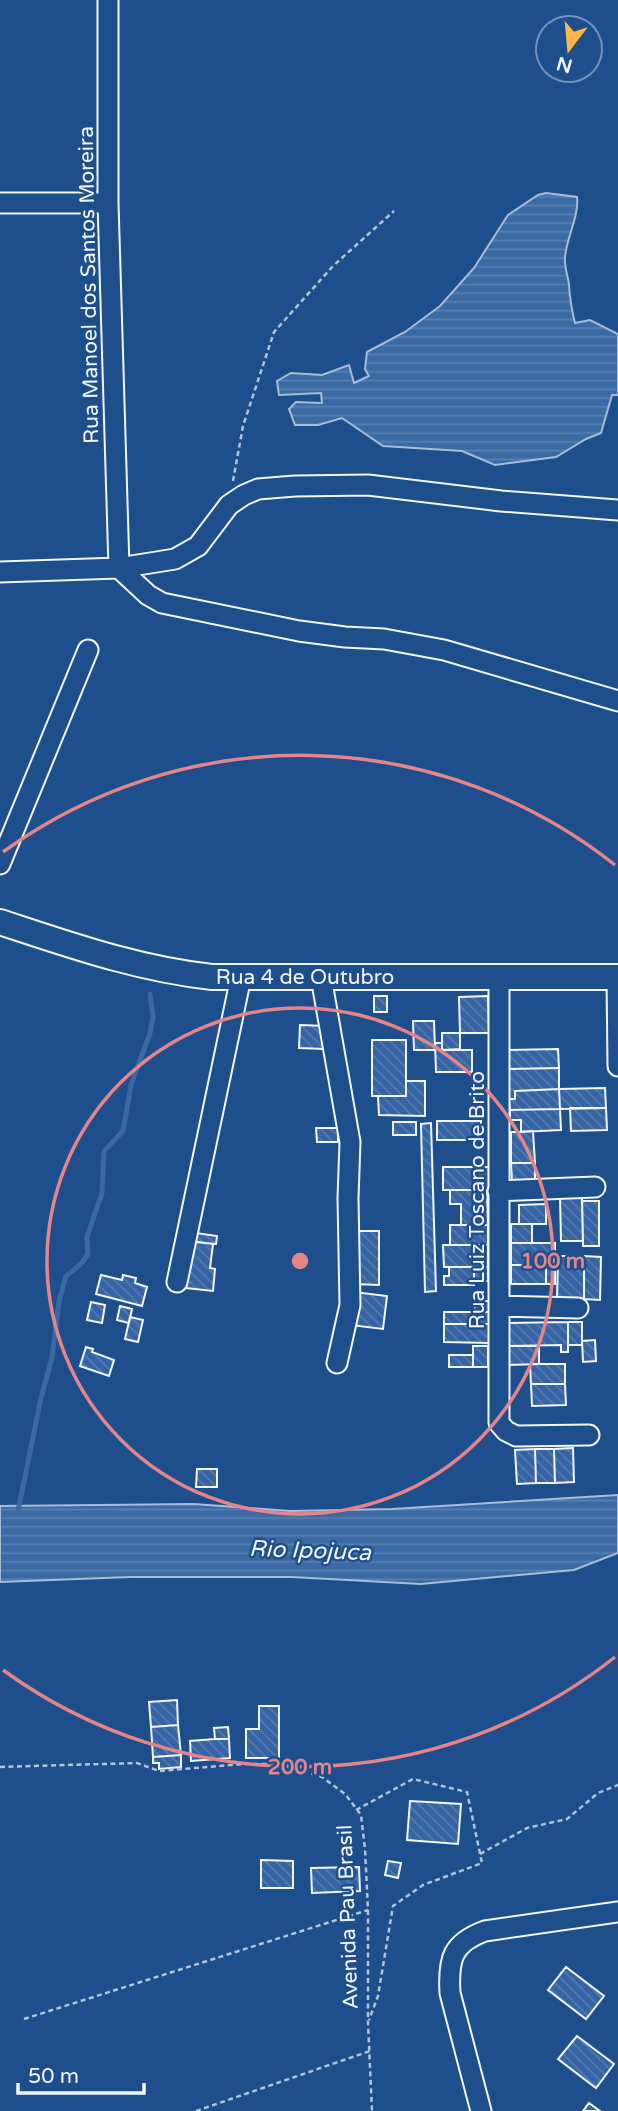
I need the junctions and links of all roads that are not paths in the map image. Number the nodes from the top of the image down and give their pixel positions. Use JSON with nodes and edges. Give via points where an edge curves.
{"nodes":[{"id":1,"x":108,"y":0,"type":"edge"},
{"id":2,"x":0,"y":202,"type":"edge"},
{"id":3,"x":107,"y":202,"type":"junction"},
{"id":4,"x":618,"y":510,"type":"edge"},
{"id":5,"x":119,"y":568,"type":"junction"},
{"id":6,"x":0,"y":572,"type":"edge"},
{"id":7,"x":88,"y":650,"type":"dead end"},
{"id":8,"x":618,"y":701,"type":"edge"},
{"id":9,"x":0,"y":864,"type":"edge"},
{"id":10,"x":0,"y":922,"type":"edge"},
{"id":11,"x":241,"y":977,"type":"junction"},
{"id":12,"x":321,"y":977,"type":"junction"},
{"id":13,"x":499,"y":977,"type":"junction"},
{"id":14,"x":617,"y":977,"type":"edge"},
{"id":15,"x":618,"y":1066,"type":"edge"},
{"id":16,"x":595,"y":1187,"type":"dead end"},
{"id":17,"x":498,"y":1191,"type":"junction"},
{"id":18,"x":177,"y":1282,"type":"dead end"},
{"id":19,"x":500,"y":1306,"type":"junction"},
{"id":20,"x":578,"y":1308,"type":"dead end"},
{"id":21,"x":337,"y":1363,"type":"dead end"},
{"id":22,"x":589,"y":1435,"type":"dead end"},
{"id":23,"x":618,"y":1912,"type":"edge"},
{"id":24,"x":481,"y":2111,"type":"edge"}],
"edges":[{"from":1,"to":3,"type":"street","name":"Rua Manoel dos Santos Moreira"},
{"from":2,"to":3,"type":"street"},
{"from":3,"to":5,"type":"street","name":"Rua Manoel dos Santos Moreira"},
{"from":4,"to":5,"type":"street","via":[[368,485],[258,489],[229,505],[187,554]]},
{"from":5,"to":6,"type":"street"},
{"from":5,"to":8,"type":"street","via":[[162,603],[299,631],[443,650]]},
{"from":7,"to":9,"type":"street"},
{"from":10,"to":11,"type":"main road","name":"Rua 4 de Outubro","via":[[170,972]]},
{"from":11,"to":12,"type":"main road","name":"Rua 4 de Outubro"},
{"from":11,"to":18,"type":"street"},
{"from":12,"to":13,"type":"main road","name":"Rua 4 de Outubro"},
{"from":12,"to":21,"type":"street","via":[[350,1142],[350,1305]]},
{"from":13,"to":14,"type":"main road","name":"Rua 4 de Outubro"},
{"from":13,"to":17,"type":"street","name":"Rua Luiz Toscano de Brito"},
{"from":14,"to":15,"type":"street"},
{"from":16,"to":17,"type":"street"},
{"from":17,"to":19,"type":"street","name":"Rua Luiz Toscano de Brito"},
{"from":19,"to":20,"type":"street"},
{"from":19,"to":22,"type":"street","name":"Rua Luiz Toscano de Brito","via":[[499,1423],[516,1436]]},
{"from":23,"to":24,"type":"street","via":[[485,1931],[466,1938],[454,1953],[450,1993]]}]}
